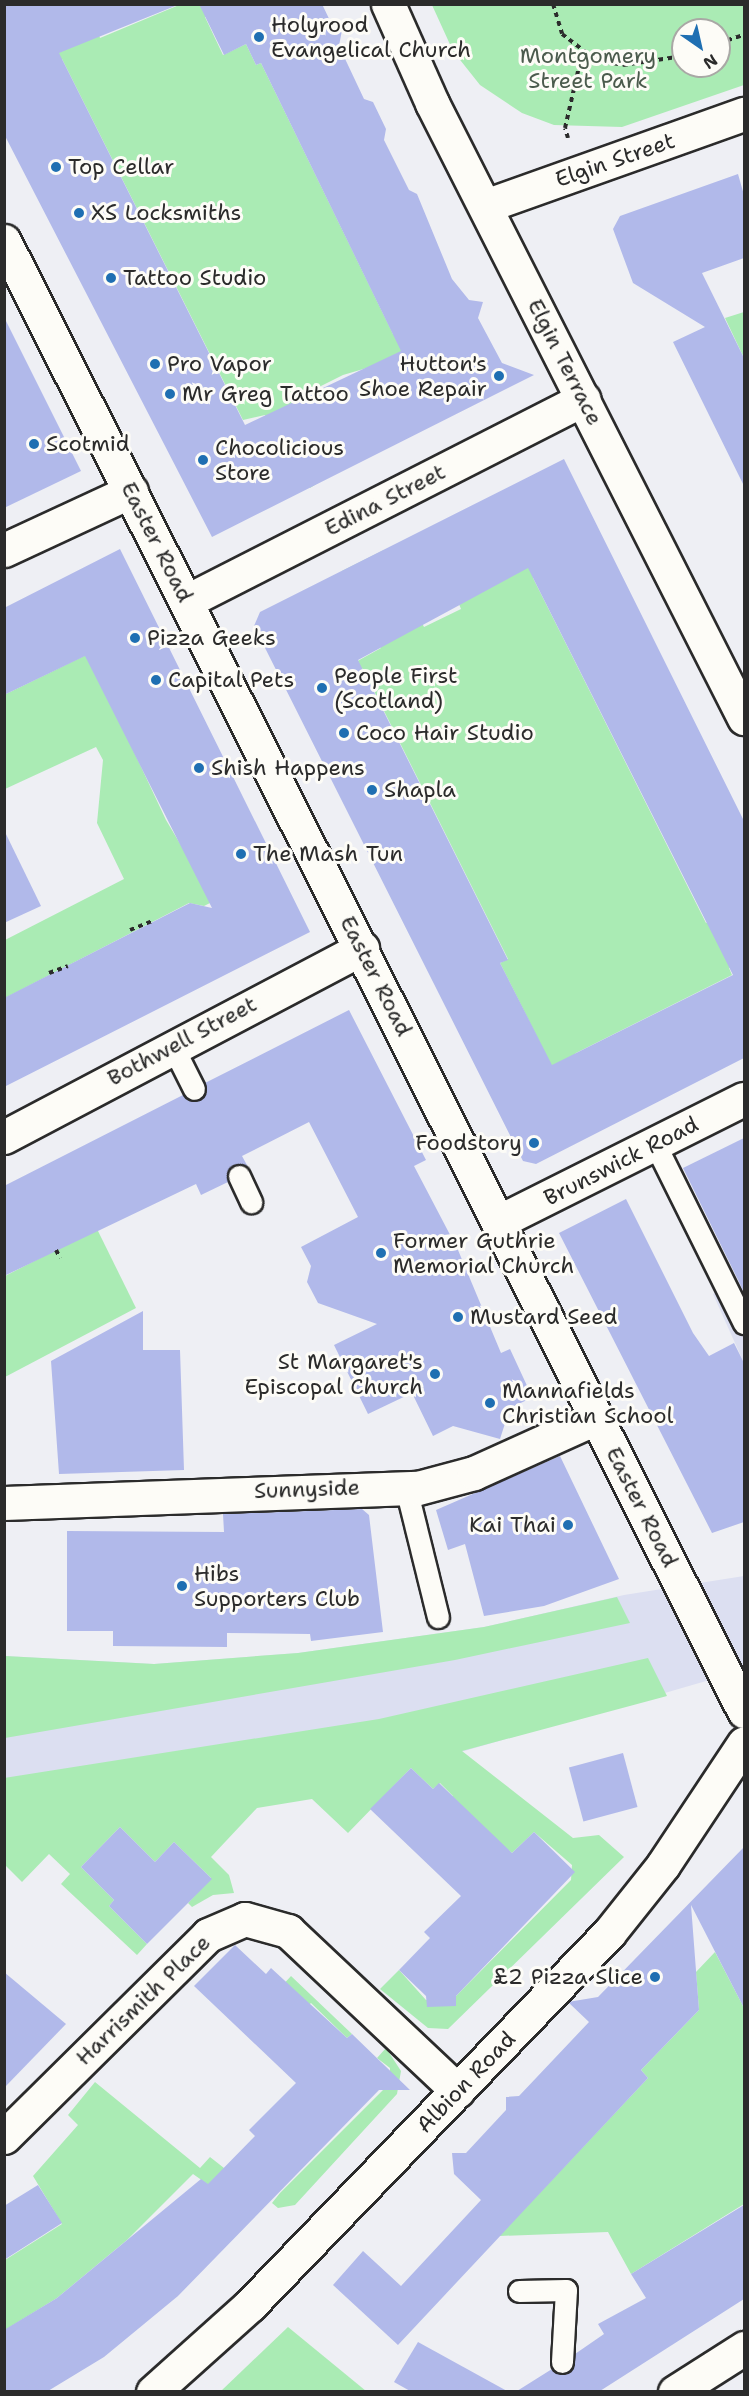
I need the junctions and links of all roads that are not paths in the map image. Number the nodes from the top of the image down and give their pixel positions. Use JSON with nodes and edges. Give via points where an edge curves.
{"nodes":[{"id":1,"x":388,"y":4,"type":"edge"},
{"id":2,"x":744,"y":114,"type":"edge"},
{"id":3,"x":485,"y":206,"type":"junction"},
{"id":4,"x":4,"y":241,"type":"edge"},
{"id":5,"x":584,"y":399,"type":"junction"},
{"id":6,"x":131,"y":491,"type":"junction"},
{"id":7,"x":4,"y":550,"type":"edge"},
{"id":8,"x":187,"y":601,"type":"junction"},
{"id":9,"x":744,"y":718,"type":"edge"},
{"id":10,"x":362,"y":948,"type":"junction"},
{"id":11,"x":172,"y":1045,"type":"junction"},
{"id":12,"x":194,"y":1089,"type":"dead end"},
{"id":13,"x":744,"y":1099,"type":"edge"},
{"id":14,"x":4,"y":1137,"type":"edge"},
{"id":15,"x":655,"y":1144,"type":"junction"},
{"id":16,"x":239,"y":1176,"type":"dead end"},
{"id":17,"x":251,"y":1202,"type":"dead end"},
{"id":18,"x":498,"y":1222,"type":"junction"},
{"id":19,"x":744,"y":1323,"type":"edge"},
{"id":20,"x":596,"y":1418,"type":"junction"},
{"id":21,"x":406,"y":1488,"type":"junction"},
{"id":22,"x":4,"y":1503,"type":"edge"},
{"id":23,"x":438,"y":1617,"type":"dead end"},
{"id":24,"x":738,"y":1697,"type":"edge"},
{"id":25,"x":744,"y":1743,"type":"edge"},
{"id":26,"x":458,"y":2091,"type":"junction"},
{"id":27,"x":4,"y":2137,"type":"edge"},
{"id":28,"x":519,"y":2291,"type":"dead end"},
{"id":29,"x":744,"y":2348,"type":"edge"},
{"id":30,"x":562,"y":2362,"type":"dead end"},
{"id":31,"x":153,"y":2391,"type":"edge"},
{"id":32,"x":675,"y":2391,"type":"edge"}],
"edges":[{"from":1,"to":3,"type":"street","name":"Elgin Terrace"},
{"from":2,"to":3,"type":"street","name":"Elgin Street"},
{"from":3,"to":5,"type":"street","name":"Elgin Terrace"},
{"from":4,"to":6,"type":"street","name":"Easter Road"},
{"from":5,"to":8,"type":"street","name":"Edina Street"},
{"from":5,"to":9,"type":"street","name":"Elgin Terrace"},
{"from":6,"to":7,"type":"street"},
{"from":6,"to":8,"type":"street","name":"Easter Road"},
{"from":8,"to":10,"type":"street","name":"Easter Road"},
{"from":10,"to":11,"type":"street","name":"Bothwell Street"},
{"from":10,"to":18,"type":"street","name":"Easter Road"},
{"from":11,"to":12,"type":"lane"},
{"from":11,"to":14,"type":"street","name":"Bothwell Street"},
{"from":13,"to":15,"type":"street","name":"Brunswick Road"},
{"from":15,"to":18,"type":"street","name":"Brunswick Road"},
{"from":15,"to":19,"type":"lane"},
{"from":16,"to":17,"type":"lane"},
{"from":18,"to":20,"type":"street","name":"Easter Road"},
{"from":20,"to":21,"type":"street","name":"Sunnyside","via":[[474,1473]]},
{"from":20,"to":24,"type":"street","name":"Easter Road"},
{"from":21,"to":22,"type":"street","name":"Sunnyside"},
{"from":21,"to":23,"type":"lane"},
{"from":25,"to":26,"type":"street","name":"Albion Road","via":[[639,1898]]},
{"from":26,"to":27,"type":"street","name":"Harrismith Place","via":[[288,1931],[245,1919],[207,1935]]},
{"from":26,"to":31,"type":"street","name":"Albion Road","via":[[250,2305]]},
{"from":28,"to":30,"type":"lane","via":[[566,2290]]},
{"from":29,"to":32,"type":"street"}]}
